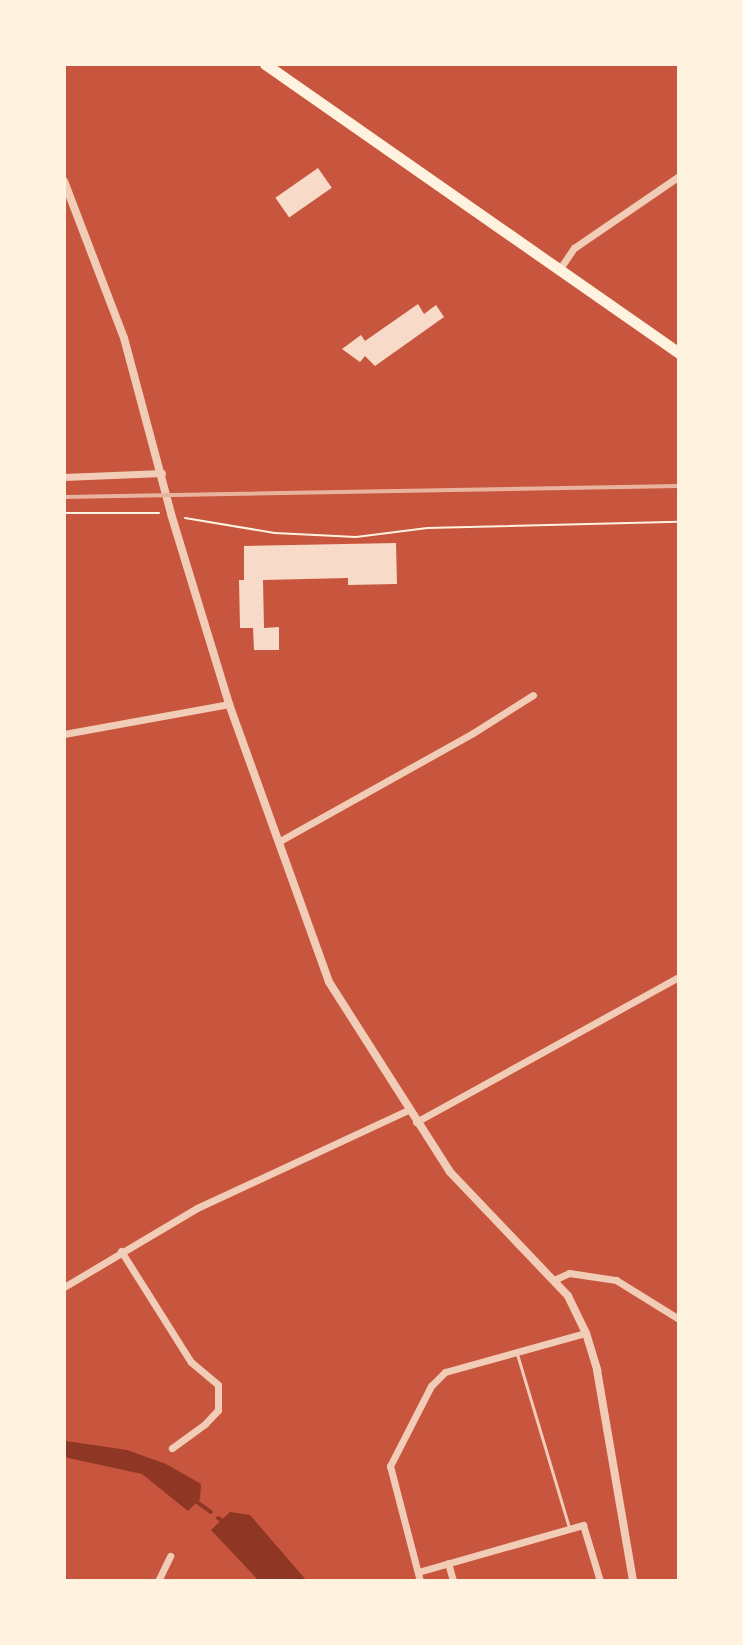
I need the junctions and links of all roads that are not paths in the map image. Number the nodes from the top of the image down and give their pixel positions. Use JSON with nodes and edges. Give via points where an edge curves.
{"nodes":[{"id":1,"x":265,"y":64,"type":"edge"},
{"id":2,"x":679,"y":176,"type":"edge"},
{"id":3,"x":64,"y":181,"type":"edge"},
{"id":4,"x":559,"y":270,"type":"junction"},
{"id":5,"x":679,"y":353,"type":"edge"},
{"id":6,"x":162,"y":473,"type":"junction"},
{"id":7,"x":64,"y":477,"type":"edge"},
{"id":8,"x":533,"y":695,"type":"dead end"},
{"id":9,"x":229,"y":704,"type":"junction"},
{"id":10,"x":64,"y":734,"type":"edge"},
{"id":11,"x":278,"y":842,"type":"junction"},
{"id":12,"x":679,"y":977,"type":"edge"},
{"id":13,"x":408,"y":1110,"type":"junction"},
{"id":14,"x":416,"y":1122,"type":"junction"},
{"id":15,"x":121,"y":1251,"type":"junction"},
{"id":16,"x":554,"y":1280,"type":"junction"},
{"id":17,"x":64,"y":1287,"type":"edge"},
{"id":18,"x":679,"y":1319,"type":"edge"},
{"id":19,"x":586,"y":1333,"type":"junction"},
{"id":20,"x":517,"y":1354,"type":"junction"},
{"id":21,"x":172,"y":1448,"type":"dead end"},
{"id":22,"x":570,"y":1529,"type":"junction"},
{"id":23,"x":170,"y":1556,"type":"dead end"},
{"id":24,"x":448,"y":1563,"type":"junction"},
{"id":25,"x":418,"y":1572,"type":"junction"},
{"id":26,"x":158,"y":1581,"type":"edge"},
{"id":27,"x":420,"y":1581,"type":"edge"},
{"id":28,"x":453,"y":1581,"type":"edge"},
{"id":29,"x":600,"y":1581,"type":"edge"},
{"id":30,"x":633,"y":1581,"type":"edge"}],
"edges":[{"from":1,"to":4,"type":"main road"},
{"from":2,"to":4,"type":"street","via":[[574,248]]},
{"from":3,"to":6,"type":"street","via":[[124,338]]},
{"from":4,"to":5,"type":"main road"},
{"from":6,"to":7,"type":"street"},
{"from":6,"to":9,"type":"street"},
{"from":8,"to":11,"type":"street"},
{"from":9,"to":10,"type":"street"},
{"from":9,"to":11,"type":"street"},
{"from":11,"to":13,"type":"street","via":[[329,982]]},
{"from":12,"to":14,"type":"street"},
{"from":13,"to":14,"type":"street"},
{"from":13,"to":15,"type":"street","via":[[197,1208]]},
{"from":14,"to":16,"type":"street","via":[[475,1202]]},
{"from":15,"to":17,"type":"street"},
{"from":15,"to":21,"type":"street","via":[[191,1362],[218,1385],[218,1410]]},
{"from":16,"to":18,"type":"street","via":[[569,1273],[616,1280]]},
{"from":16,"to":19,"type":"street"},
{"from":19,"to":20,"type":"street"},
{"from":19,"to":30,"type":"street"},
{"from":20,"to":22,"type":"lane"},
{"from":20,"to":25,"type":"street","via":[[439,1377],[390,1466]]},
{"from":22,"to":24,"type":"street"},
{"from":22,"to":29,"type":"street","via":[[583,1525]]},
{"from":23,"to":26,"type":"street"},
{"from":24,"to":25,"type":"street"},
{"from":24,"to":28,"type":"street"},
{"from":25,"to":27,"type":"street"}]}
